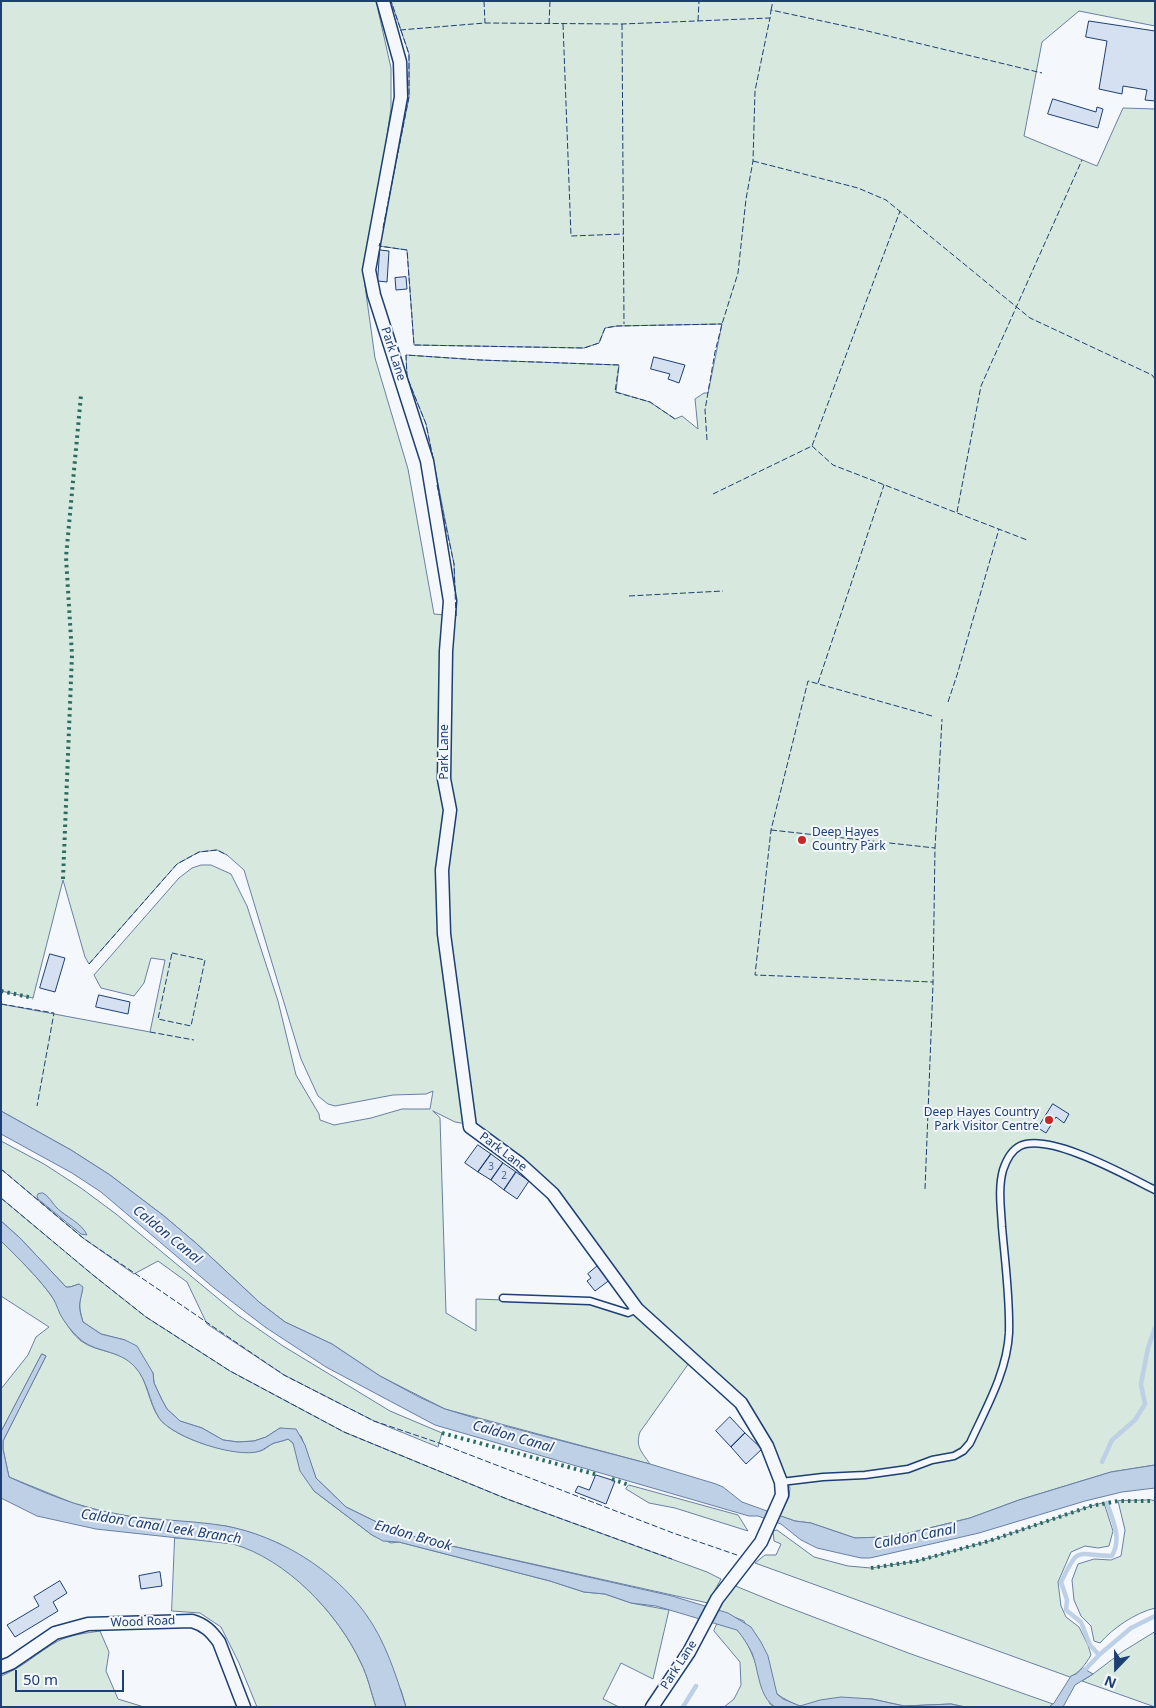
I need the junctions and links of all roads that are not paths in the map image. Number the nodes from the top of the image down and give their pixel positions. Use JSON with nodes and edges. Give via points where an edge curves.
{"nodes":[{"id":1,"x":383,"y":1,"type":"edge"},
{"id":2,"x":1155,"y":1190,"type":"edge"},
{"id":3,"x":503,"y":1298,"type":"dead end"},
{"id":4,"x":637,"y":1310,"type":"junction"},
{"id":5,"x":781,"y":1482,"type":"junction"},
{"id":6,"x":1,"y":1667,"type":"edge"},
{"id":7,"x":244,"y":1707,"type":"edge"},
{"id":8,"x":652,"y":1707,"type":"edge"}],
"edges":[{"from":1,"to":4,"type":"street","name":"Park Lane","via":[[400,62],[401,97],[369,270],[427,461],[450,601],[444,779],[450,810],[442,870],[444,934],[470,1127],[519,1163],[553,1194]]},
{"from":2,"to":5,"type":"lane","via":[[1091,1158],[1052,1146],[1020,1146],[1010,1155],[1003,1170],[1000,1198],[1009,1333],[1005,1357],[970,1443],[954,1456],[908,1469]]},
{"from":3,"to":4,"type":"lane","via":[[590,1301],[628,1313]]},
{"from":4,"to":5,"type":"street","name":"Park Lane","via":[[741,1403],[766,1446]]},
{"from":5,"to":8,"type":"street","name":"Park Lane","via":[[782,1495],[766,1533],[718,1599]]},
{"from":6,"to":7,"type":"street","name":"Wood Road","via":[[55,1633],[88,1624],[192,1621],[203,1624],[219,1642]]}]}
